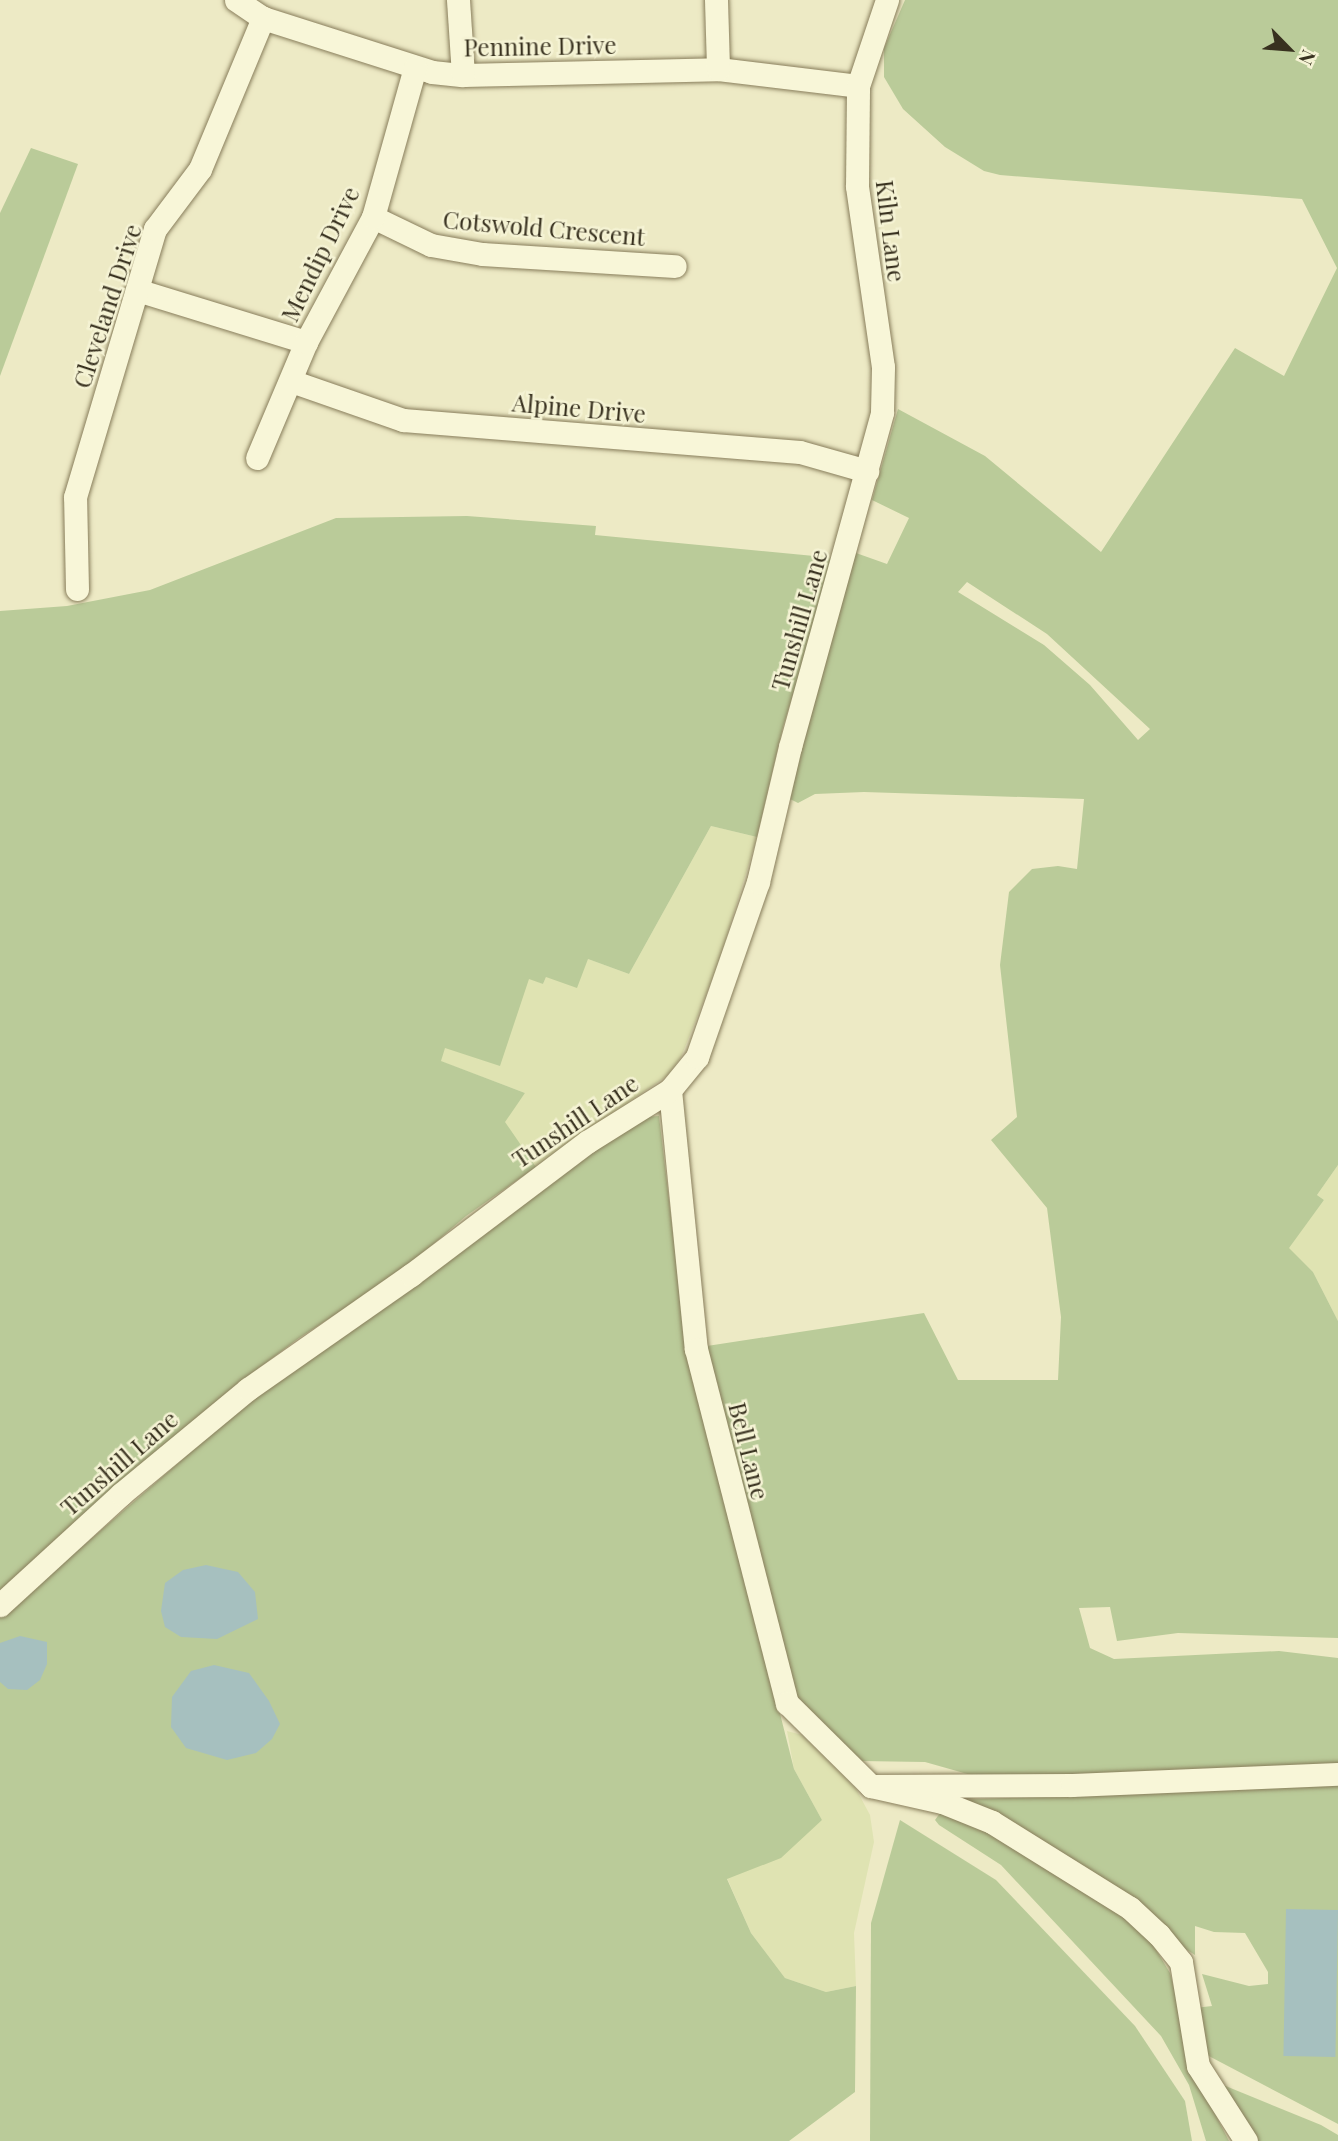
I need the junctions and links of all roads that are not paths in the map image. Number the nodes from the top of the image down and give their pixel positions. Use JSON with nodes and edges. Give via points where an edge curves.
{"nodes":[{"id":1,"x":236,"y":0,"type":"edge"},
{"id":2,"x":458,"y":0,"type":"edge"},
{"id":3,"x":716,"y":0,"type":"edge"},
{"id":4,"x":887,"y":0,"type":"edge"},
{"id":5,"x":263,"y":18,"type":"junction"},
{"id":6,"x":415,"y":68,"type":"junction"},
{"id":7,"x":718,"y":69,"type":"junction"},
{"id":8,"x":463,"y":75,"type":"junction"},
{"id":9,"x":858,"y":86,"type":"junction"},
{"id":10,"x":373,"y":217,"type":"junction"},
{"id":11,"x":675,"y":266,"type":"dead end"},
{"id":12,"x":138,"y":290,"type":"junction"},
{"id":13,"x":306,"y":342,"type":"junction"},
{"id":14,"x":291,"y":381,"type":"junction"},
{"id":15,"x":257,"y":457,"type":"dead end"},
{"id":16,"x":867,"y":471,"type":"junction"},
{"id":17,"x":77,"y":589,"type":"dead end"},
{"id":18,"x":670,"y":1090,"type":"junction"},
{"id":19,"x":0,"y":1605,"type":"edge"},
{"id":20,"x":1338,"y":1774,"type":"edge"},
{"id":21,"x":871,"y":1786,"type":"junction"},
{"id":22,"x":1246,"y":2141,"type":"edge"}],
"edges":[{"from":1,"to":5,"type":"street","name":"Pennine Drive"},
{"from":2,"to":8,"type":"street"},
{"from":3,"to":7,"type":"street"},
{"from":4,"to":9,"type":"street","name":"Kiln Lane"},
{"from":5,"to":6,"type":"street","name":"Pennine Drive"},
{"from":5,"to":12,"type":"street","name":"Cleveland Drive","via":[[200,169],[155,229]]},
{"from":6,"to":8,"type":"street","name":"Pennine Drive"},
{"from":6,"to":10,"type":"street","name":"Mendip Drive"},
{"from":7,"to":8,"type":"street","name":"Pennine Drive"},
{"from":7,"to":9,"type":"street","name":"Pennine Drive"},
{"from":9,"to":16,"type":"street","name":"Kiln Lane","via":[[857,186],[885,392]]},
{"from":10,"to":11,"type":"street","name":"Cotswold Crescent","via":[[430,245],[482,254]]},
{"from":10,"to":13,"type":"street","name":"Mendip Drive"},
{"from":12,"to":13,"type":"street"},
{"from":12,"to":17,"type":"street","name":"Cleveland Drive","via":[[75,497]]},
{"from":13,"to":14,"type":"street","name":"Mendip Drive"},
{"from":14,"to":15,"type":"street","name":"Mendip Drive"},
{"from":14,"to":16,"type":"street","name":"Alpine Drive","via":[[403,420],[800,452]]},
{"from":16,"to":18,"type":"street","name":"Tunshill Lane","via":[[790,747],[758,882],[697,1058]]},
{"from":18,"to":19,"type":"street","name":"Tunshill Lane","via":[[565,1157],[411,1275],[248,1389],[121,1494]]},
{"from":18,"to":21,"type":"street","name":"Bell Lane","via":[[696,1349],[787,1703]]},
{"from":20,"to":21,"type":"street","via":[[1072,1785]]},
{"from":21,"to":22,"type":"street","via":[[942,1802],[992,1822],[1129,1908],[1159,1936],[1181,1962],[1198,2066]]}]}
